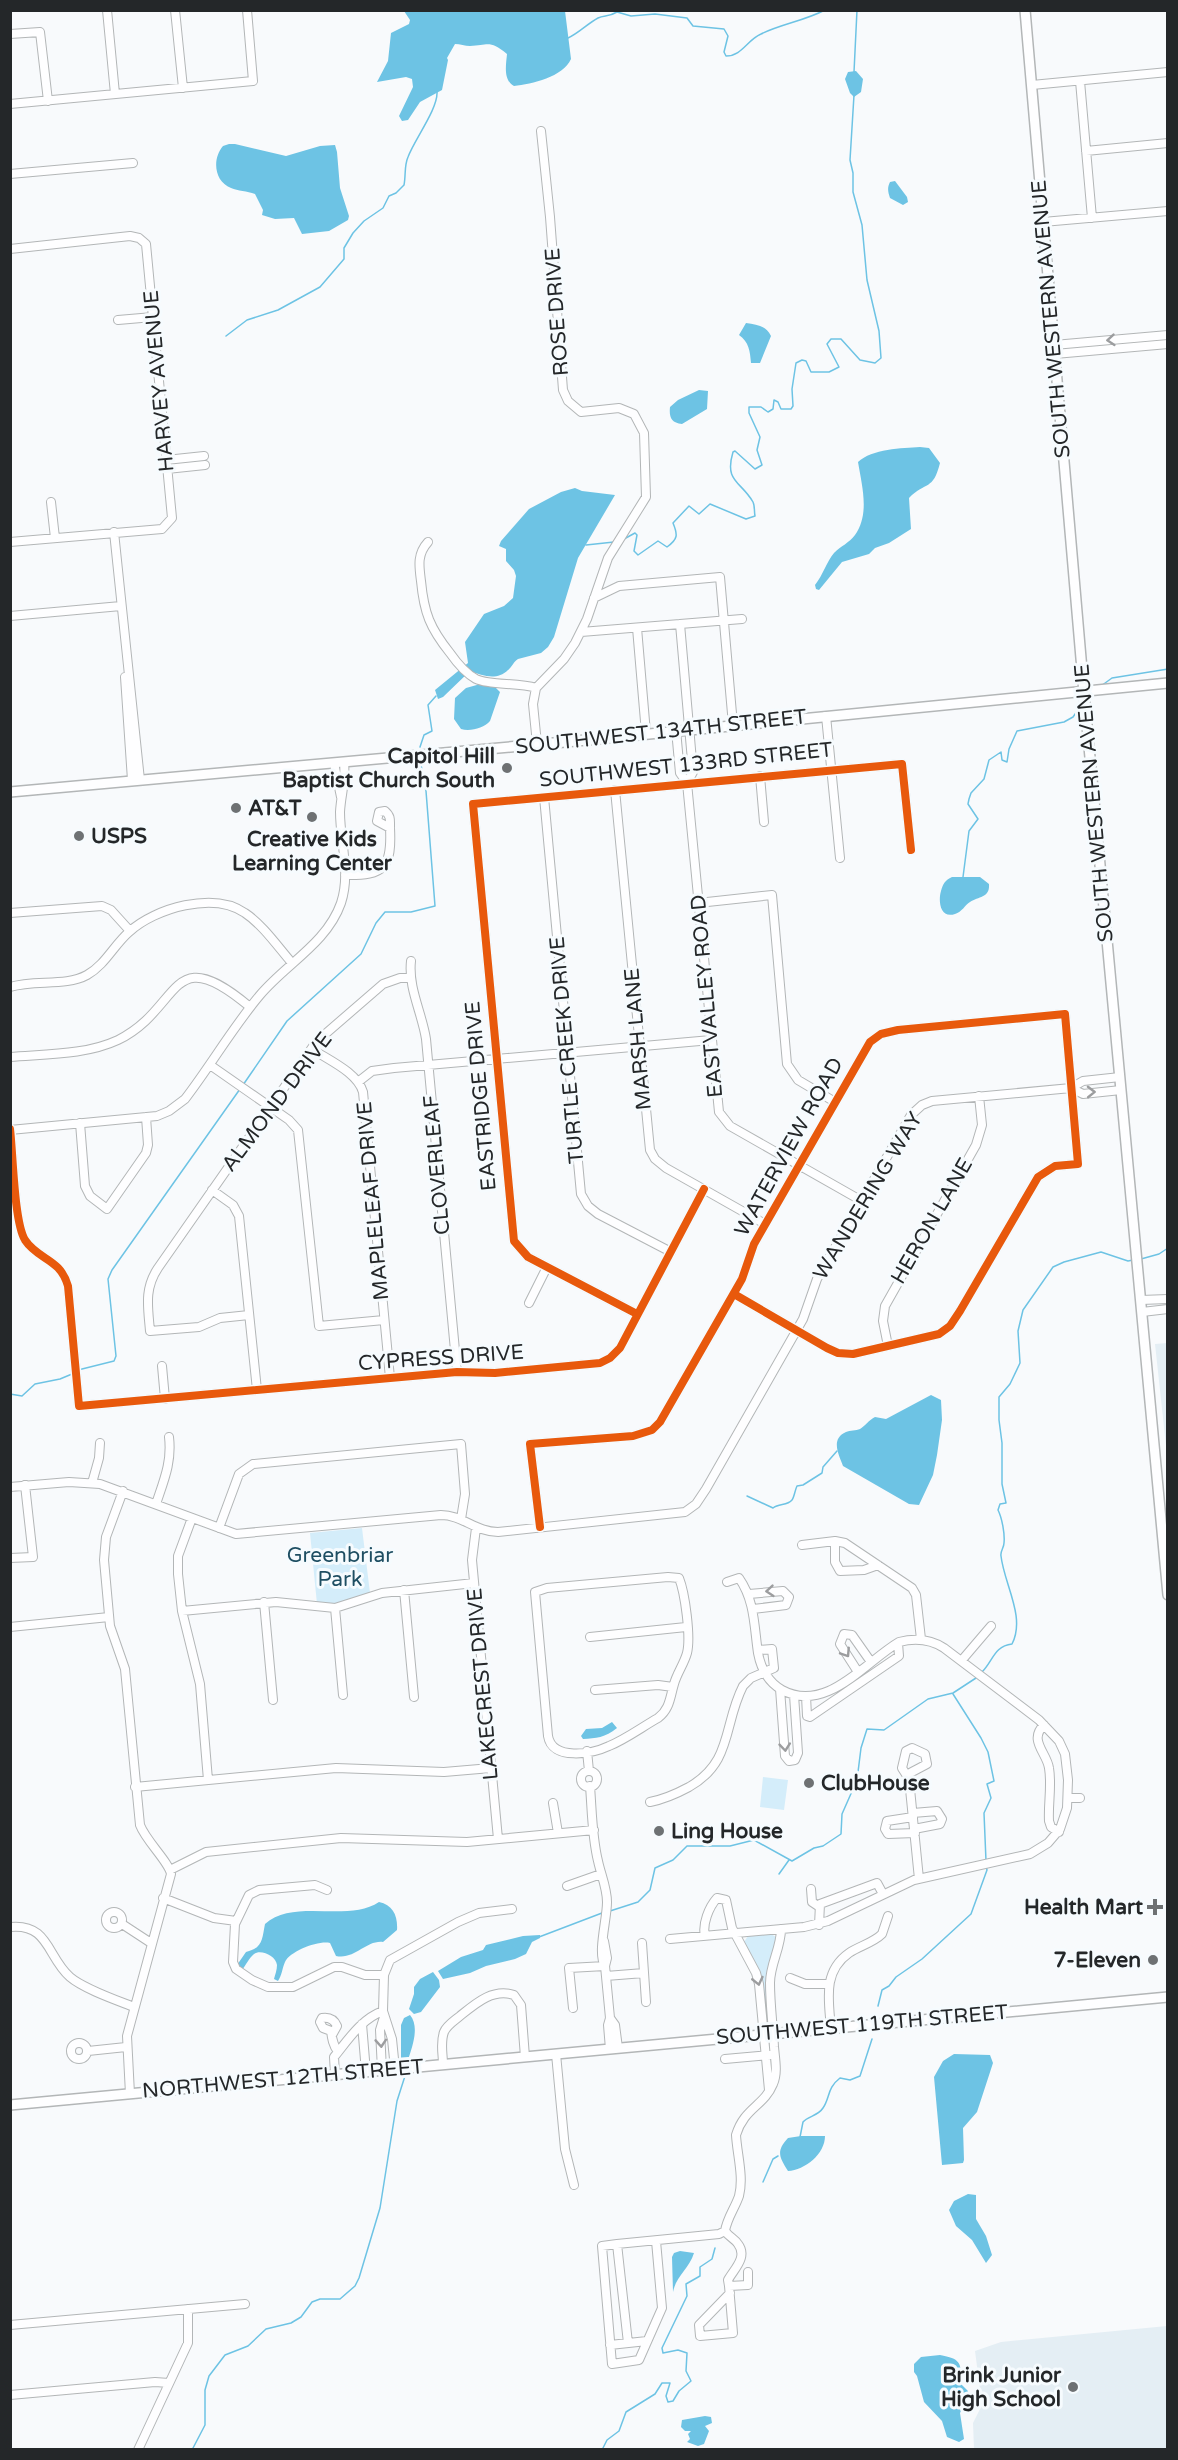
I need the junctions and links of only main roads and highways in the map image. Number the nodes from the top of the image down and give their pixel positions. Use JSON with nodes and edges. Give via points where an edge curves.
{"nodes":[{"id":1,"x":1025,"y":10,"type":"edge"},
{"id":2,"x":1167,"y":683,"type":"edge"},
{"id":3,"x":1084,"y":693,"type":"junction"},
{"id":4,"x":10,"y":792,"type":"edge"},
{"id":5,"x":1167,"y":1595,"type":"edge"},
{"id":6,"x":1167,"y":1997,"type":"edge"},
{"id":7,"x":556,"y":2054,"type":"joint"},
{"id":8,"x":10,"y":2105,"type":"edge"}],
"edges":[{"from":1,"to":3,"type":"main road","name":"SOUTH WESTERN AVENUE"},
{"from":2,"to":3,"type":"main road","name":"SOUTHWEST 134TH STREET"},
{"from":3,"to":4,"type":"main road","name":"SOUTHWEST 134TH STREET"},
{"from":3,"to":5,"type":"main road","name":"SOUTH WESTERN AVENUE"},
{"from":6,"to":7,"type":"main road","name":"SOUTHWEST 119TH STREET"},
{"from":7,"to":8,"type":"main road","name":"NORTHWEST 12TH STREET"}]}
